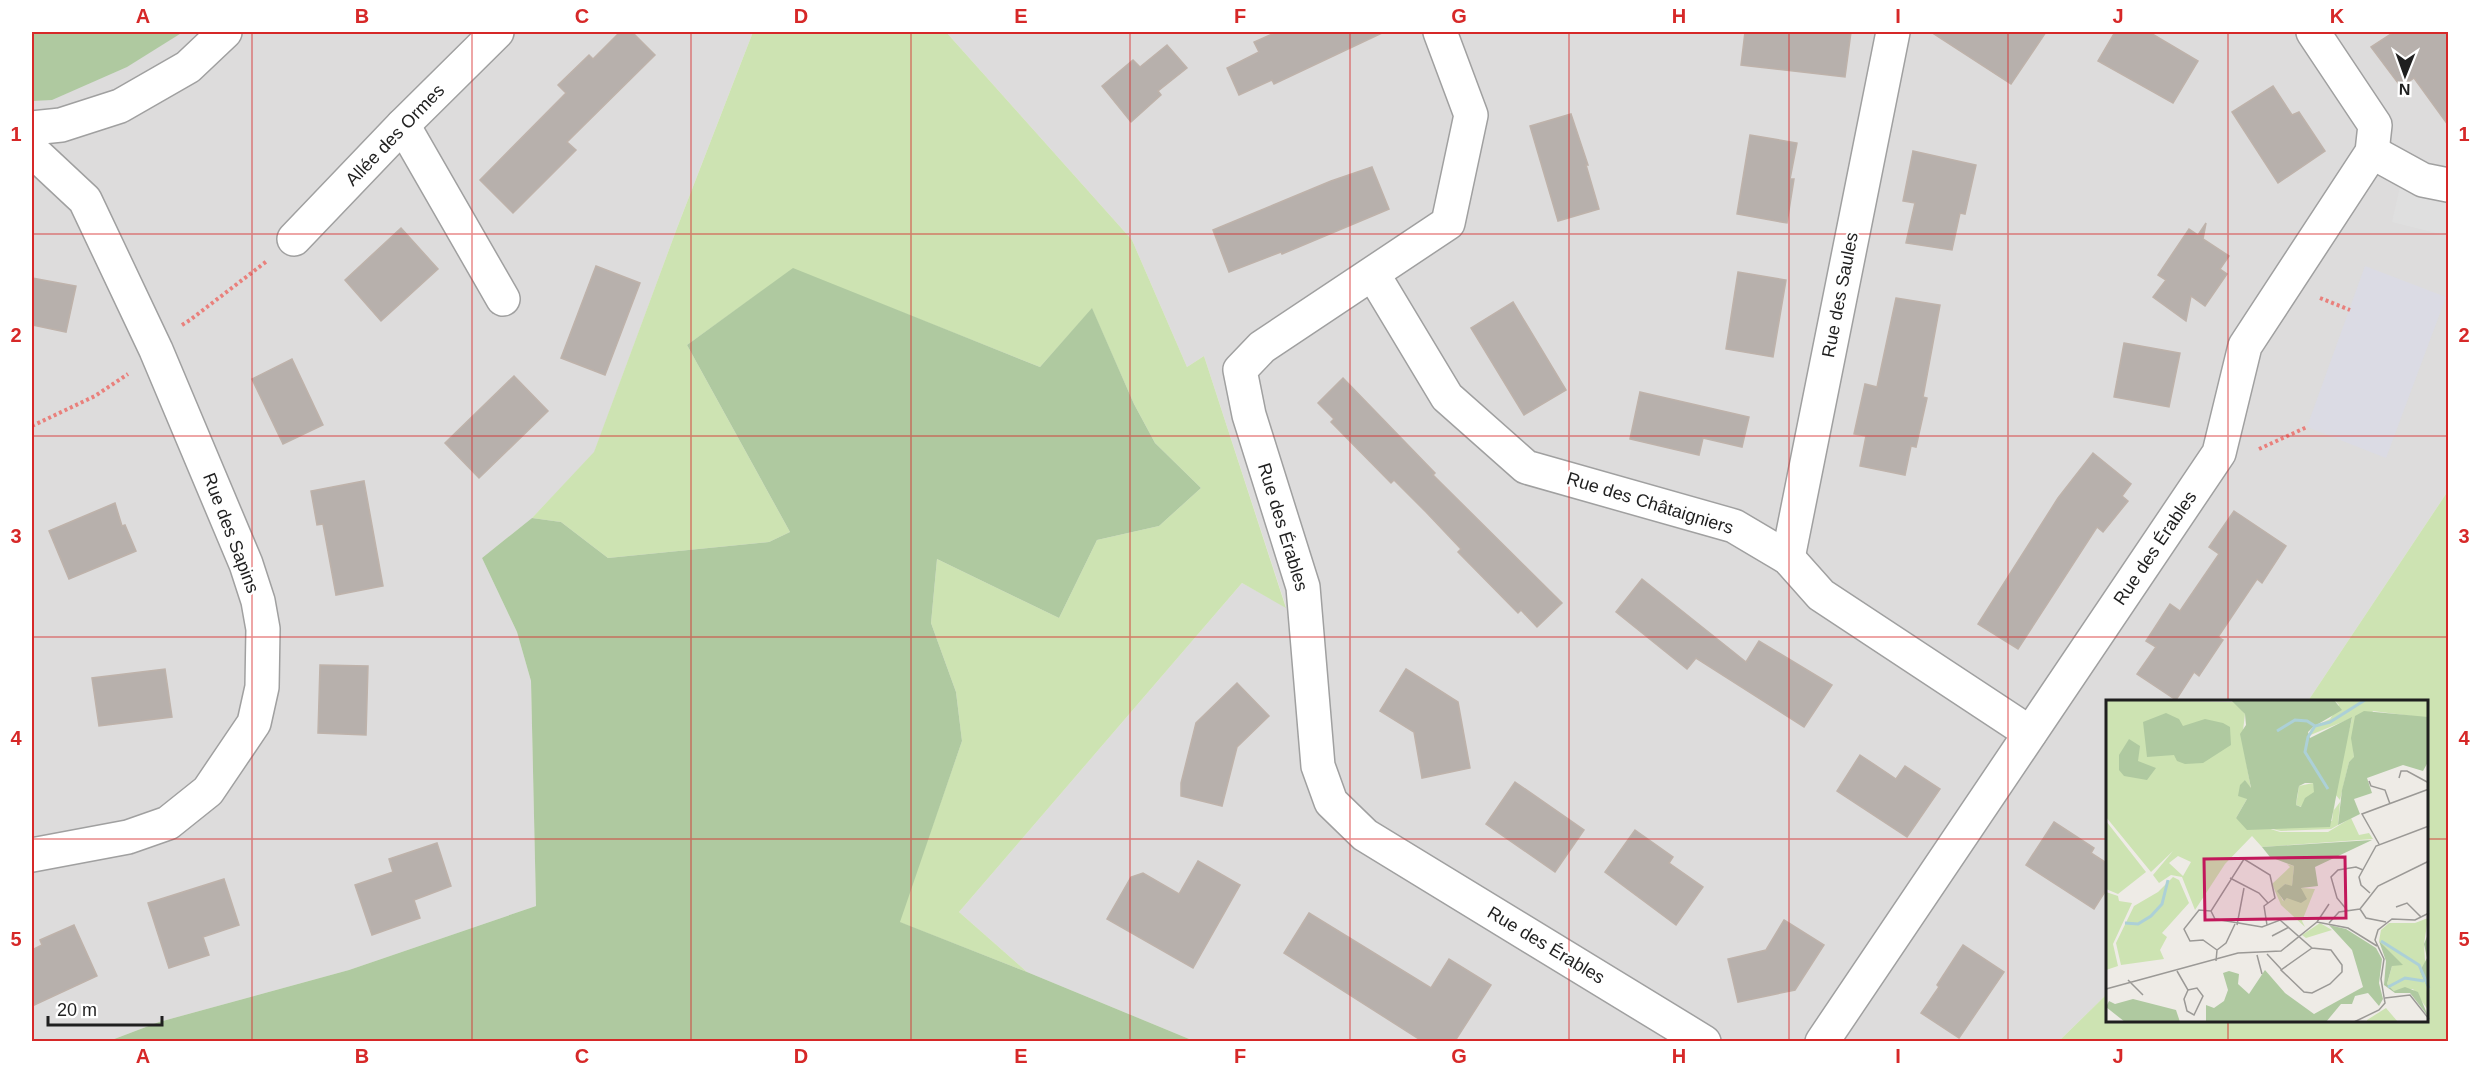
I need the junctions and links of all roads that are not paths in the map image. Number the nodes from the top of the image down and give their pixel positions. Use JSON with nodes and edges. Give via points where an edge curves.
{"nodes":[{"id":1,"x":225,"y":32,"type":"edge"},
{"id":2,"x":497,"y":32,"type":"edge"},
{"id":3,"x":1440,"y":32,"type":"edge"},
{"id":4,"x":1893,"y":32,"type":"edge"},
{"id":5,"x":2313,"y":32,"type":"edge"},
{"id":6,"x":403,"y":125,"type":"junction"},
{"id":7,"x":32,"y":128,"type":"edge"},
{"id":8,"x":2372,"y":152,"type":"junction"},
{"id":9,"x":32,"y":154,"type":"edge"},
{"id":10,"x":2448,"y":185,"type":"edge"},
{"id":11,"x":294,"y":239,"type":"road end"},
{"id":12,"x":1373,"y":274,"type":"junction"},
{"id":13,"x":503,"y":299,"type":"dead end"},
{"id":14,"x":1788,"y":558,"type":"junction"},
{"id":15,"x":2030,"y":733,"type":"junction"},
{"id":16,"x":32,"y":855,"type":"edge"},
{"id":17,"x":1704,"y":1041,"type":"edge"},
{"id":18,"x":1822,"y":1041,"type":"edge"}],
"edges":[{"from":1,"to":7,"type":"street","via":[[188,67],[120,106],[61,125]]},
{"from":2,"to":6,"type":"street","name":"Allée des Ormes"},
{"from":3,"to":12,"type":"street","name":"Rue des Érables","via":[[1471,115],[1448,223]]},
{"from":4,"to":14,"type":"street","name":"Rue des Saules"},
{"from":5,"to":8,"type":"street","via":[[2375,125]]},
{"from":6,"to":11,"type":"street","name":"Allée des Ormes"},
{"from":6,"to":13,"type":"street"},
{"from":8,"to":10,"type":"street","via":[[2423,180]]},
{"from":8,"to":15,"type":"street","name":"Rue des Érables","via":[[2245,346],[2219,453]]},
{"from":9,"to":16,"type":"street","name":"Rue des Sapins","via":[[85,200],[155,346],[246,564],[263,629],[262,687],[254,723],[208,791],[168,823],[128,837]]},
{"from":12,"to":14,"type":"street","name":"Rue des Châtaigniers","via":[[1447,397],[1526,467],[1734,526]]},
{"from":12,"to":17,"type":"street","name":"Rue des Érables","via":[[1262,347],[1240,370],[1249,415],[1303,587],[1318,766],[1331,802],[1365,835]]},
{"from":14,"to":15,"type":"street","name":"Rue des Châtaigniers","via":[[1821,595]]},
{"from":15,"to":18,"type":"street","name":"Rue des Érables"}]}
